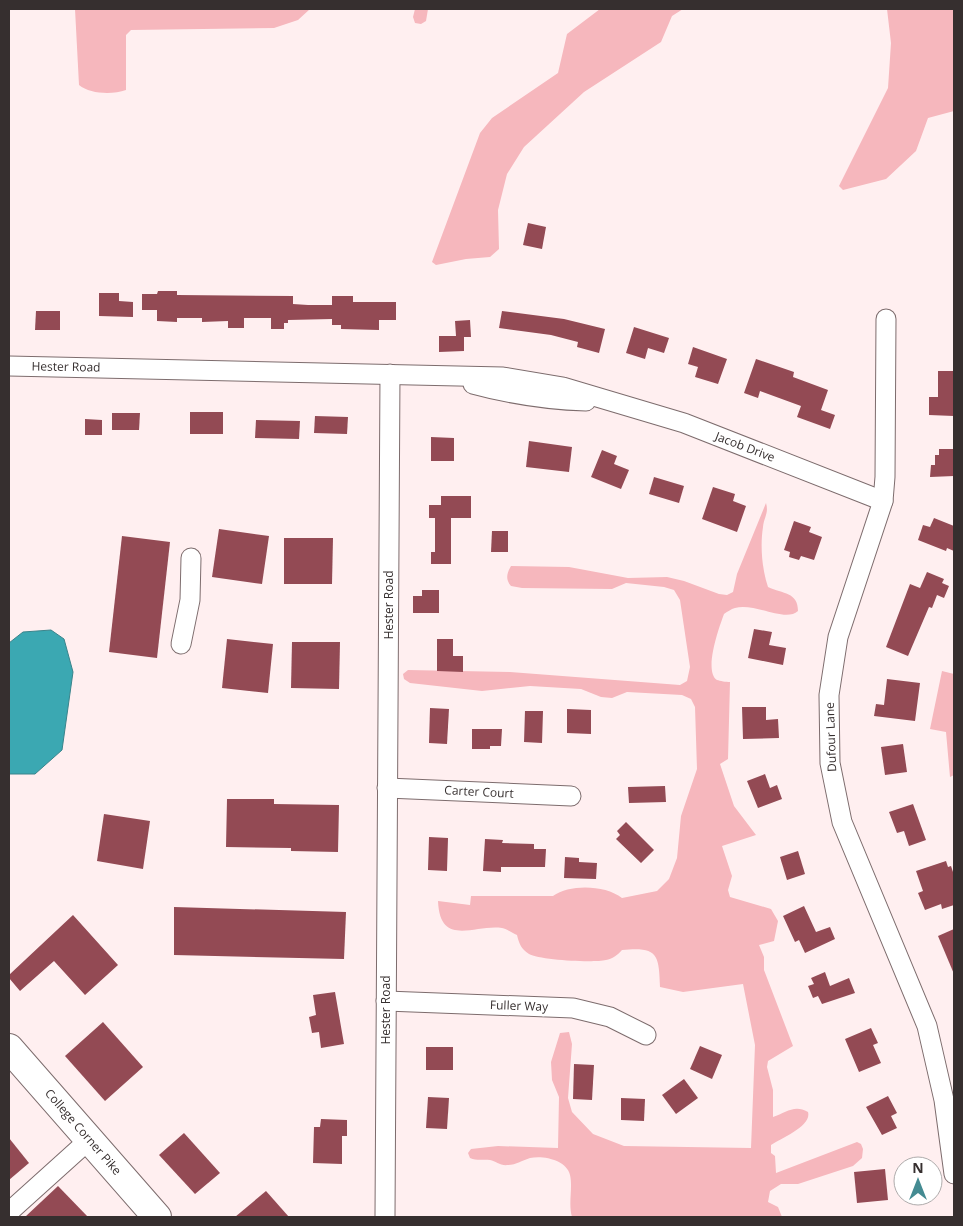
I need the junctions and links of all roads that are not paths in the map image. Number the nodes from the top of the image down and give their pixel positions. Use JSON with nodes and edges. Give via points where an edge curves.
{"nodes":[{"id":1,"x":886,"y":318,"type":"dead end"},
{"id":2,"x":9,"y":366,"type":"edge"},
{"id":3,"x":390,"y":374,"type":"junction"},
{"id":4,"x":883,"y":501,"type":"junction"},
{"id":5,"x":191,"y":558,"type":"dead end"},
{"id":6,"x":181,"y":644,"type":"dead end"},
{"id":7,"x":387,"y":788,"type":"junction"},
{"id":8,"x":571,"y":796,"type":"dead end"},
{"id":9,"x":386,"y":1001,"type":"junction"},
{"id":10,"x":646,"y":1035,"type":"dead end"},
{"id":11,"x":9,"y":1048,"type":"edge"},
{"id":12,"x":90,"y":1139,"type":"junction"},
{"id":13,"x":954,"y":1174,"type":"edge"},
{"id":14,"x":9,"y":1212,"type":"edge"},
{"id":15,"x":157,"y":1217,"type":"edge"},
{"id":16,"x":384,"y":1217,"type":"edge"}],
"edges":[{"from":1,"to":4,"type":"street","name":"Dufour Lane"},
{"from":2,"to":3,"type":"street","name":"Hester Road"},
{"from":3,"to":4,"type":"street","name":"Jacob Drive","via":[[448,377],[499,391],[560,400],[605,401],[684,423]]},
{"from":3,"to":7,"type":"street","name":"Hester Road"},
{"from":4,"to":13,"type":"street","name":"Dufour Lane","via":[[838,637],[829,695],[830,763],[842,822],[927,1026],[944,1100]]},
{"from":5,"to":6,"type":"street","via":[[190,600]]},
{"from":7,"to":8,"type":"street","name":"Carter Court"},
{"from":7,"to":9,"type":"street","name":"Hester Road"},
{"from":9,"to":10,"type":"street","name":"Fuller Way","via":[[573,1008],[610,1017]]},
{"from":9,"to":16,"type":"street","name":"Hester Road"},
{"from":11,"to":12,"type":"highway","name":"College Corner Pike"},
{"from":12,"to":14,"type":"street"},
{"from":12,"to":15,"type":"highway","name":"College Corner Pike"}]}
